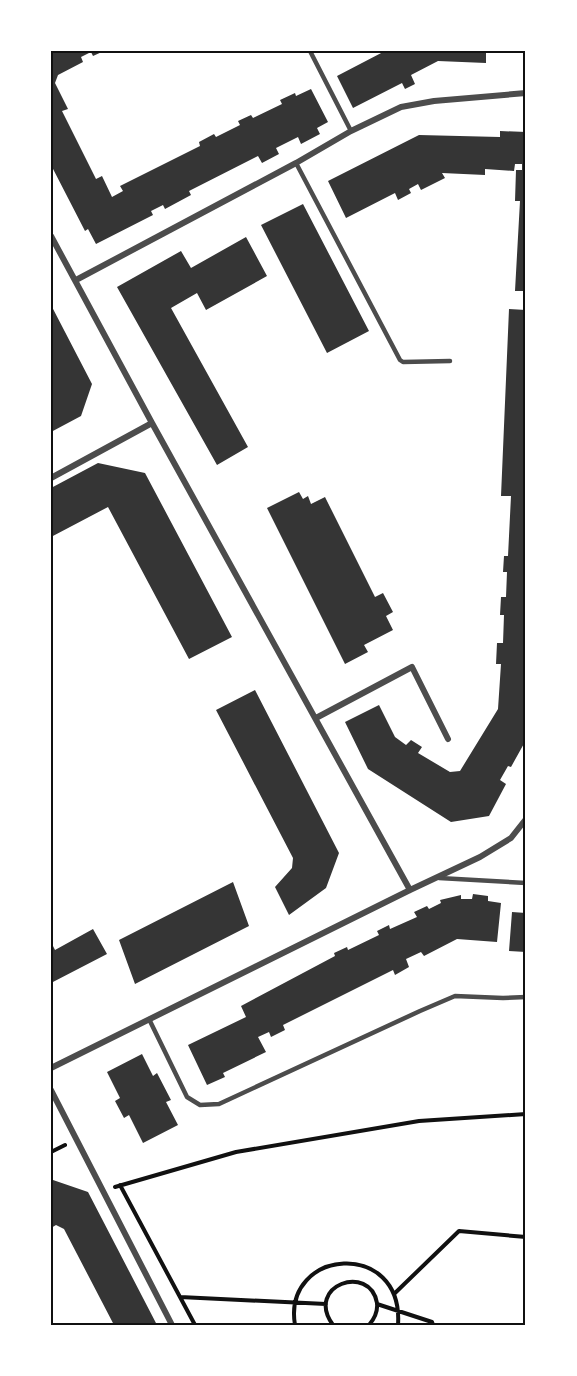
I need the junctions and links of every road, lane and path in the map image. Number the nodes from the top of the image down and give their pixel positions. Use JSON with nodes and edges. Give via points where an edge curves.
{"nodes":[{"id":1,"x":310,"y":51,"type":"edge"},
{"id":2,"x":526,"y":93,"type":"edge"},
{"id":3,"x":351,"y":131,"type":"junction"},
{"id":4,"x":296,"y":163,"type":"junction"},
{"id":5,"x":51,"y":236,"type":"edge"},
{"id":6,"x":76,"y":280,"type":"junction"},
{"id":7,"x":450,"y":361,"type":"dead end"},
{"id":8,"x":152,"y":423,"type":"junction"},
{"id":9,"x":51,"y":478,"type":"edge"},
{"id":10,"x":316,"y":718,"type":"junction"},
{"id":11,"x":448,"y":739,"type":"dead end"},
{"id":12,"x":526,"y":819,"type":"edge"},
{"id":13,"x":435,"y":878,"type":"junction"},
{"id":14,"x":526,"y":883,"type":"edge"},
{"id":15,"x":410,"y":890,"type":"junction"},
{"id":16,"x":526,"y":997,"type":"edge"},
{"id":17,"x":148,"y":1019,"type":"junction"},
{"id":18,"x":51,"y":1068,"type":"edge"},
{"id":19,"x":51,"y":1090,"type":"edge"},
{"id":20,"x":526,"y":1114,"type":"edge"},
{"id":21,"x":120,"y":1185,"type":"junction"},
{"id":22,"x":104,"y":1193,"type":"junction"},
{"id":23,"x":526,"y":1237,"type":"edge"},
{"id":24,"x":394,"y":1294,"type":"junction"},
{"id":25,"x":180,"y":1297,"type":"junction"},
{"id":26,"x":295,"y":1303,"type":"junction"},
{"id":27,"x":326,"y":1304,"type":"junction"},
{"id":28,"x":377,"y":1304,"type":"junction"},
{"id":29,"x":399,"y":1312,"type":"junction"},
{"id":30,"x":172,"y":1325,"type":"edge"},
{"id":31,"x":195,"y":1325,"type":"edge"},
{"id":32,"x":295,"y":1325,"type":"edge"},
{"id":33,"x":333,"y":1325,"type":"edge"},
{"id":34,"x":369,"y":1325,"type":"edge"},
{"id":35,"x":398,"y":1325,"type":"edge"},
{"id":36,"x":433,"y":1325,"type":"edge"}],
"edges":[{"from":1,"to":3,"type":"lane"},
{"from":2,"to":3,"type":"street","via":[[400,107]]},
{"from":3,"to":4,"type":"street"},
{"from":4,"to":6,"type":"street"},
{"from":4,"to":7,"type":"lane","via":[[400,360]]},
{"from":5,"to":6,"type":"street"},
{"from":6,"to":8,"type":"street"},
{"from":8,"to":9,"type":"street"},
{"from":8,"to":10,"type":"street"},
{"from":10,"to":11,"type":"street","via":[[412,667]]},
{"from":10,"to":15,"type":"street"},
{"from":12,"to":13,"type":"street","via":[[511,838]]},
{"from":13,"to":14,"type":"lane"},
{"from":13,"to":15,"type":"street"},
{"from":15,"to":17,"type":"street"},
{"from":16,"to":17,"type":"lane","via":[[455,996],[219,1104],[200,1105],[187,1097]]},
{"from":17,"to":18,"type":"street"},
{"from":19,"to":22,"type":"street"},
{"from":20,"to":21,"type":"path","via":[[419,1121],[236,1152]]},
{"from":21,"to":22,"type":"path"},
{"from":21,"to":25,"type":"path"},
{"from":22,"to":30,"type":"street"},
{"from":23,"to":24,"type":"path","via":[[459,1231]]},
{"from":24,"to":26,"type":"path","via":[[381,1275],[348,1262],[331,1264],[316,1272],[304,1284]]},
{"from":24,"to":29,"type":"path"},
{"from":25,"to":26,"type":"path"},
{"from":25,"to":31,"type":"path"},
{"from":26,"to":27,"type":"path"},
{"from":26,"to":32,"type":"path"},
{"from":27,"to":28,"type":"path","via":[[336,1286],[352,1281],[367,1287]]},
{"from":27,"to":33,"type":"path"},
{"from":28,"to":29,"type":"path"},
{"from":28,"to":34,"type":"path"},
{"from":29,"to":35,"type":"path"},
{"from":29,"to":36,"type":"path"}]}
